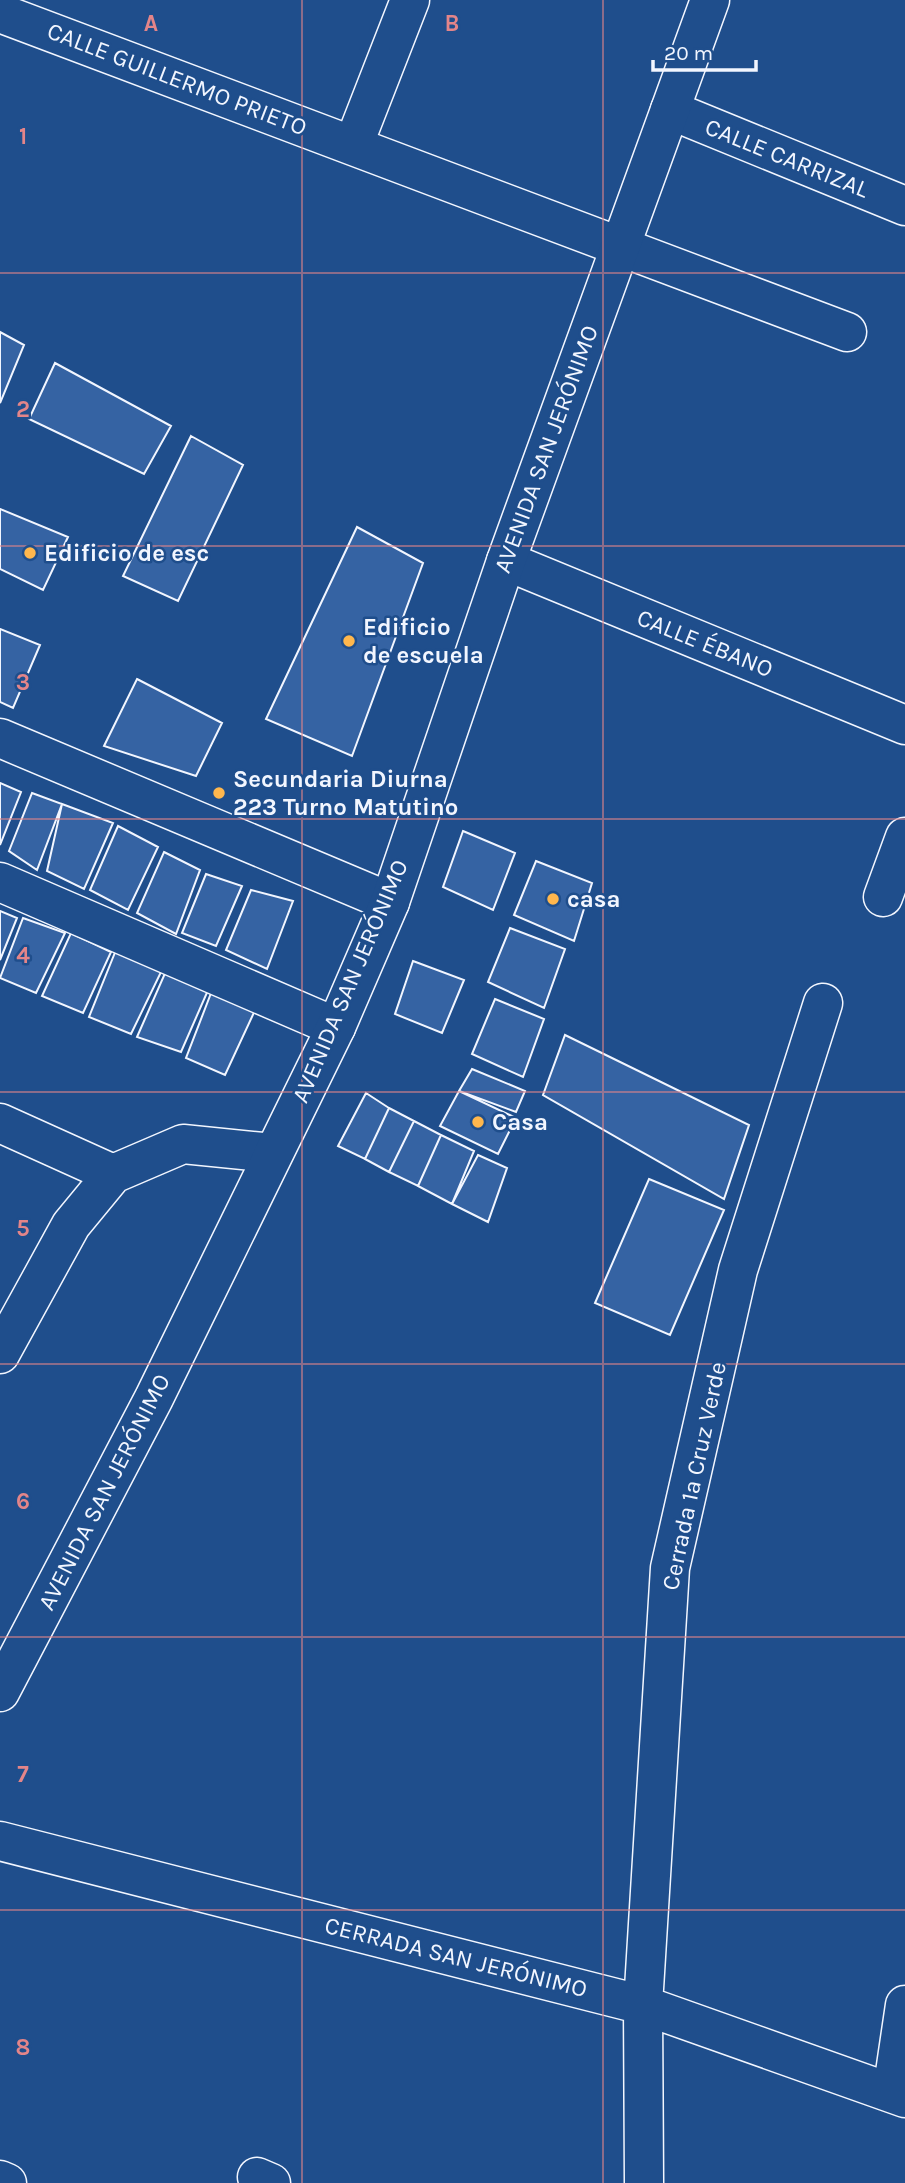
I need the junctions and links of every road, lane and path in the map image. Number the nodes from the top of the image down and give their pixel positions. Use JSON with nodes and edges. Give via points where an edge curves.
{"nodes":[{"id":1,"x":410,"y":0,"type":"edge"},
{"id":2,"x":710,"y":0,"type":"edge"},
{"id":3,"x":0,"y":13,"type":"edge"},
{"id":4,"x":670,"y":110,"type":"junction"},
{"id":5,"x":353,"y":146,"type":"junction"},
{"id":6,"x":905,"y":206,"type":"edge"},
{"id":7,"x":619,"y":246,"type":"junction"},
{"id":8,"x":846,"y":332,"type":"dead end"},
{"id":9,"x":506,"y":561,"type":"junction"},
{"id":10,"x":905,"y":725,"type":"edge"},
{"id":11,"x":0,"y":738,"type":"edge"},
{"id":12,"x":905,"y":836,"type":"edge"},
{"id":13,"x":0,"y":882,"type":"edge"},
{"id":14,"x":883,"y":897,"type":"dead end"},
{"id":15,"x":390,"y":902,"type":"junction"},
{"id":16,"x":823,"y":1003,"type":"dead end"},
{"id":17,"x":336,"y":1027,"type":"junction"},
{"id":18,"x":0,"y":1122,"type":"edge"},
{"id":19,"x":273,"y":1153,"type":"junction"},
{"id":20,"x":113,"y":1174,"type":"junction"},
{"id":21,"x":0,"y":1354,"type":"edge"},
{"id":22,"x":1,"y":1690,"type":"edge"},
{"id":23,"x":0,"y":1841,"type":"edge"},
{"id":24,"x":643,"y":2005,"type":"junction"},
{"id":25,"x":905,"y":2005,"type":"edge"},
{"id":26,"x":899,"y":2095,"type":"edge"},
{"id":27,"x":0,"y":2180,"type":"edge"},
{"id":28,"x":7,"y":2183,"type":"edge"},
{"id":29,"x":644,"y":2183,"type":"edge"}],
"edges":[{"from":1,"to":5,"type":"street"},
{"from":2,"to":4,"type":"street","name":"AVENIDA SAN JERÓNIMO"},
{"from":3,"to":5,"type":"street","name":"CALLE GUILLERMO PRIETO"},
{"from":4,"to":6,"type":"street","name":"CALLE CARRIZAL"},
{"from":4,"to":7,"type":"street","name":"AVENIDA SAN JERÓNIMO"},
{"from":5,"to":7,"type":"street","name":"CALLE GUILLERMO PRIETO"},
{"from":7,"to":8,"type":"street","name":"CALLE GUILLERMO PRIETO"},
{"from":7,"to":9,"type":"street","name":"AVENIDA SAN JERÓNIMO"},
{"from":9,"to":10,"type":"street","name":"CALLE ÉBANO"},
{"from":9,"to":15,"type":"street","name":"AVENIDA SAN JERÓNIMO"},
{"from":11,"to":15,"type":"street"},
{"from":12,"to":14,"type":"street"},
{"from":13,"to":17,"type":"street"},
{"from":15,"to":17,"type":"street","name":"AVENIDA SAN JERÓNIMO"},
{"from":16,"to":24,"type":"street","name":"Cerrada 1ª Cruz Verde","via":[[738,1270],[670,1568]]},
{"from":17,"to":19,"type":"street","name":"AVENIDA SAN JERÓNIMO"},
{"from":18,"to":20,"type":"street"},
{"from":19,"to":20,"type":"street","via":[[183,1144]]},
{"from":19,"to":22,"type":"street","name":"AVENIDA SAN JERÓNIMO","via":[[154,1398]]},
{"from":20,"to":21,"type":"street","via":[[71,1225]]},
{"from":23,"to":24,"type":"street","name":"CERRADA SAN JERÓNIMO"},
{"from":24,"to":26,"type":"street","name":"CERRADA SAN JERÓNIMO"},
{"from":24,"to":29,"type":"street","name":"Cerrada 1ª Cruz Verde"},
{"from":25,"to":26,"type":"street"},
{"from":27,"to":28,"type":"street"}]}
